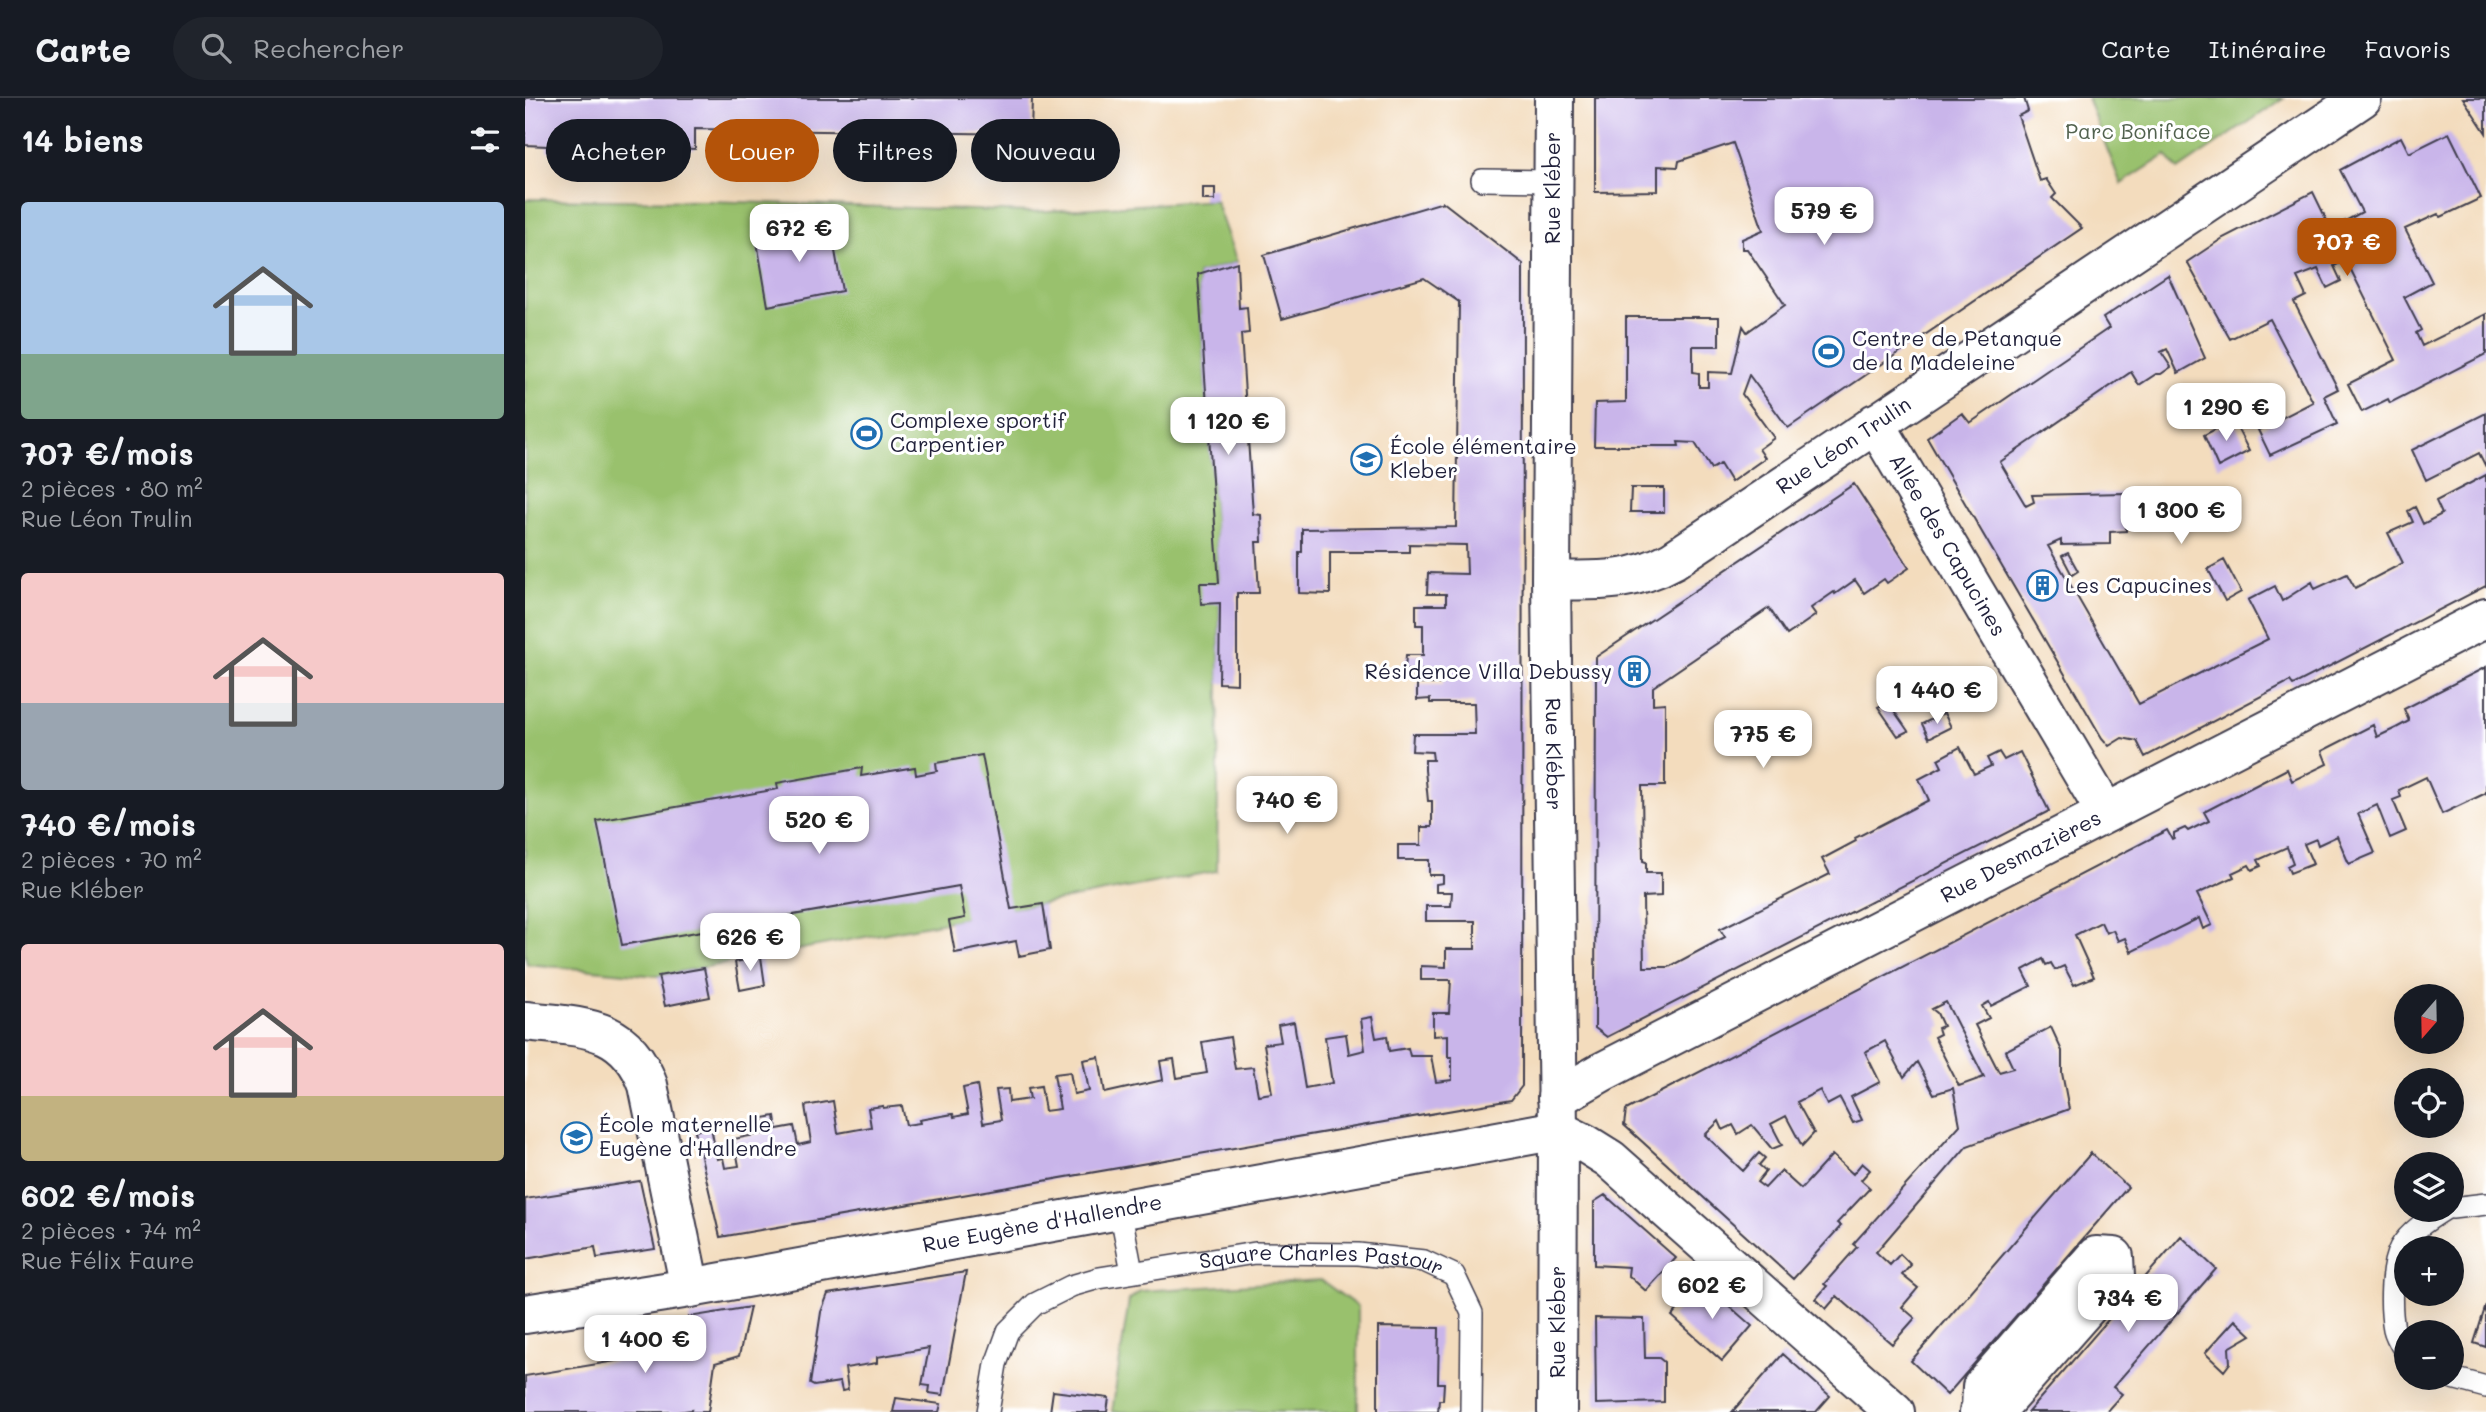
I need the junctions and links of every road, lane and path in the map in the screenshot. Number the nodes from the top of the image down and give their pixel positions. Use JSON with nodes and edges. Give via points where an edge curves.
{"nodes":[{"id":1,"x":1554,"y":98,"type":"edge"},
{"id":2,"x":2362,"y":98,"type":"edge"},
{"id":3,"x":1482,"y":180,"type":"dead end"},
{"id":4,"x":1553,"y":181,"type":"junction"},
{"id":5,"x":1875,"y":423,"type":"junction"},
{"id":6,"x":1551,"y":580,"type":"junction"},
{"id":7,"x":2486,"y":618,"type":"edge"},
{"id":8,"x":2106,"y":813,"type":"junction"},
{"id":9,"x":525,"y":1021,"type":"edge"},
{"id":10,"x":1558,"y":1114,"type":"junction"},
{"id":11,"x":2486,"y":1204,"type":"edge"},
{"id":12,"x":2464,"y":1207,"type":"edge"},
{"id":13,"x":1120,"y":1209,"type":"junction"},
{"id":14,"x":2426,"y":1222,"type":"edge"},
{"id":15,"x":1132,"y":1272,"type":"junction"},
{"id":16,"x":690,"y":1288,"type":"junction"},
{"id":17,"x":525,"y":1314,"type":"edge"},
{"id":18,"x":2394,"y":1323,"type":"edge"},
{"id":19,"x":2464,"y":1381,"type":"edge"},
{"id":20,"x":2486,"y":1387,"type":"edge"},
{"id":21,"x":988,"y":1412,"type":"edge"},
{"id":22,"x":1471,"y":1412,"type":"edge"},
{"id":23,"x":1557,"y":1412,"type":"edge"},
{"id":24,"x":1895,"y":1412,"type":"edge"}],
"edges":[{"from":1,"to":4,"type":"street","name":"Rue Kléber"},
{"from":2,"to":5,"type":"street","name":"Rue Léon Trulin"},
{"from":3,"to":4,"type":"lane"},
{"from":4,"to":6,"type":"street","name":"Rue Kléber"},
{"from":5,"to":6,"type":"street","name":"Rue Léon Trulin","via":[[1655,570],[1601,581]]},
{"from":5,"to":8,"type":"street","name":"Allée des Capucines"},
{"from":6,"to":10,"type":"street","name":"Rue Kléber"},
{"from":7,"to":8,"type":"street","name":"Rue Desmazières"},
{"from":8,"to":10,"type":"street","name":"Rue Desmazières","via":[[1602,1072]]},
{"from":9,"to":16,"type":"street","via":[[591,1029],[624,1045],[635,1057],[648,1085]]},
{"from":10,"to":13,"type":"street","name":"Rue Eugène d'Hallendre"},
{"from":10,"to":23,"type":"street","name":"Rue Kléber"},
{"from":10,"to":24,"type":"street","via":[[1586,1144],[1610,1159]]},
{"from":11,"to":12,"type":"lane"},
{"from":13,"to":15,"type":"lane"},
{"from":13,"to":16,"type":"street","name":"Rue Eugène d'Hallendre"},
{"from":14,"to":18,"type":"lane","via":[[2400,1249],[2393,1279]]},
{"from":15,"to":21,"type":"lane","name":"Square Charles Pastour","via":[[1071,1286],[1027,1309],[1008,1331],[996,1364]]},
{"from":15,"to":22,"type":"lane","name":"Square Charles Pastour","via":[[1255,1253],[1358,1254],[1424,1261],[1454,1275],[1472,1313]]},
{"from":16,"to":17,"type":"street","name":"Rue Eugène d'Hallendre"},
{"from":19,"to":20,"type":"lane"}]}
